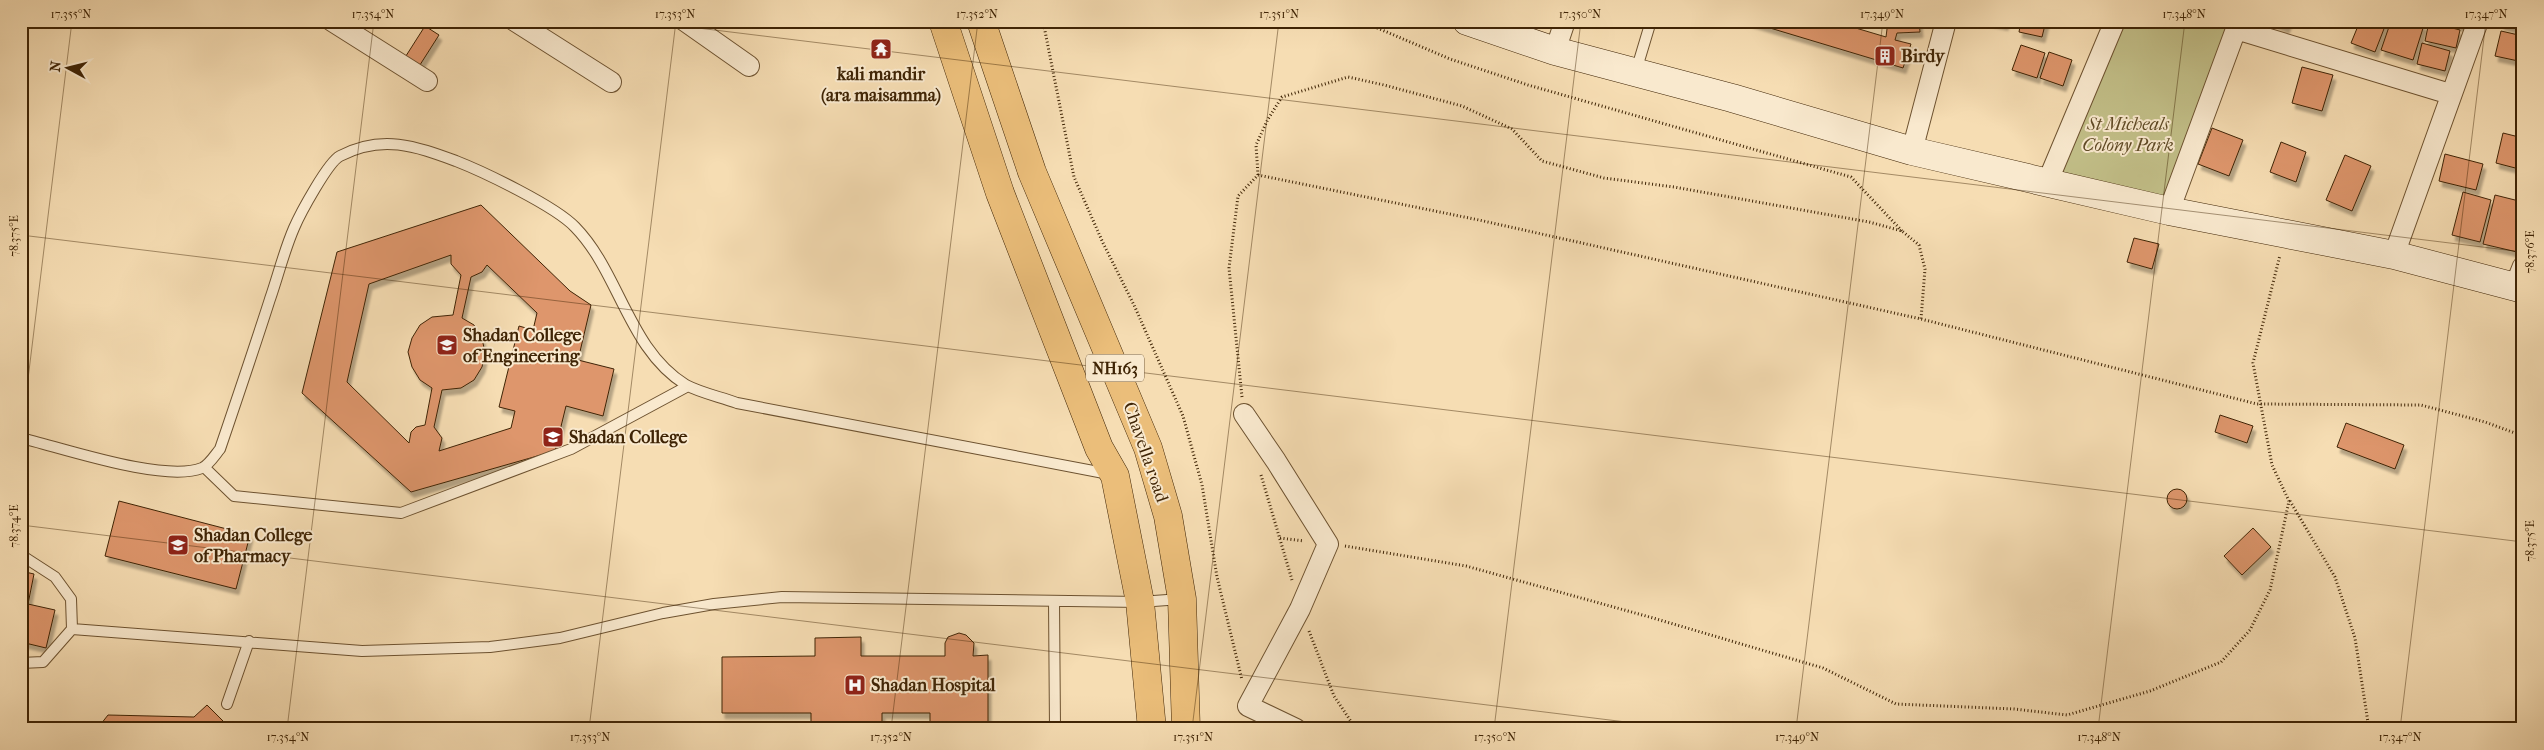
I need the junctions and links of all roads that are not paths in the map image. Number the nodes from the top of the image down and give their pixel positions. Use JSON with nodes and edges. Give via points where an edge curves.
{"nodes":[{"id":1,"x":514,"y":21,"type":"edge"},
{"id":2,"x":685,"y":21,"type":"edge"},
{"id":3,"x":943,"y":21,"type":"edge"},
{"id":4,"x":982,"y":21,"type":"edge"},
{"id":5,"x":1467,"y":21,"type":"edge"},
{"id":6,"x":1565,"y":21,"type":"edge"},
{"id":7,"x":1651,"y":21,"type":"edge"},
{"id":8,"x":1946,"y":21,"type":"edge"},
{"id":9,"x":2114,"y":21,"type":"edge"},
{"id":10,"x":2478,"y":21,"type":"edge"},
{"id":11,"x":345,"y":24,"type":"edge"},
{"id":12,"x":2237,"y":25,"type":"edge"},
{"id":13,"x":1555,"y":51,"type":"junction"},
{"id":14,"x":749,"y":66,"type":"dead end"},
{"id":15,"x":1636,"y":72,"type":"junction"},
{"id":16,"x":427,"y":81,"type":"dead end"},
{"id":17,"x":611,"y":82,"type":"dead end"},
{"id":18,"x":2450,"y":94,"type":"junction"},
{"id":19,"x":1912,"y":151,"type":"junction"},
{"id":20,"x":2047,"y":183,"type":"junction"},
{"id":21,"x":2168,"y":211,"type":"junction"},
{"id":22,"x":2394,"y":255,"type":"junction"},
{"id":23,"x":2520,"y":280,"type":"edge"},
{"id":24,"x":688,"y":386,"type":"junction"},
{"id":25,"x":1244,"y":414,"type":"road end"},
{"id":26,"x":21,"y":438,"type":"edge"},
{"id":27,"x":204,"y":467,"type":"junction"},
{"id":28,"x":1115,"y":476,"type":"junction"},
{"id":29,"x":21,"y":555,"type":"edge"},
{"id":30,"x":1182,"y":600,"type":"junction"},
{"id":31,"x":1054,"y":601,"type":"junction"},
{"id":32,"x":1140,"y":602,"type":"junction"},
{"id":33,"x":72,"y":629,"type":"junction"},
{"id":34,"x":249,"y":642,"type":"junction"},
{"id":35,"x":21,"y":663,"type":"edge"},
{"id":36,"x":227,"y":704,"type":"dead end"},
{"id":37,"x":1054,"y":729,"type":"edge"},
{"id":38,"x":1152,"y":729,"type":"edge"},
{"id":39,"x":1186,"y":729,"type":"edge"},
{"id":40,"x":1296,"y":729,"type":"edge"}],
"edges":[{"from":1,"to":17,"type":"street"},
{"from":2,"to":14,"type":"street"},
{"from":3,"to":28,"type":"highway","number":"NH163","via":[[1000,193],[1099,448]]},
{"from":4,"to":30,"type":"highway","name":"Chavella road","number":"NH163","via":[[1032,172],[1148,448],[1168,516]]},
{"from":5,"to":13,"type":"main road"},
{"from":6,"to":13,"type":"street"},
{"from":7,"to":15,"type":"lane"},
{"from":8,"to":19,"type":"street"},
{"from":9,"to":20,"type":"street"},
{"from":10,"to":18,"type":"street"},
{"from":11,"to":16,"type":"street"},
{"from":12,"to":18,"type":"street"},
{"from":12,"to":21,"type":"street"},
{"from":13,"to":15,"type":"main road"},
{"from":15,"to":19,"type":"main road"},
{"from":18,"to":22,"type":"street"},
{"from":19,"to":20,"type":"main road"},
{"from":20,"to":21,"type":"main road"},
{"from":21,"to":22,"type":"main road"},
{"from":22,"to":23,"type":"main road"},
{"from":24,"to":27,"type":"lane","via":[[571,449],[401,513],[234,496]]},
{"from":24,"to":27,"type":"lane","via":[[662,367],[635,329],[595,255],[576,228],[559,213],[467,165],[418,147],[388,142],[338,156],[318,184],[294,229],[220,449]]},
{"from":24,"to":28,"type":"lane","via":[[737,403]]},
{"from":25,"to":40,"type":"street","via":[[1328,544],[1300,609],[1248,706]]},
{"from":26,"to":27,"type":"lane","via":[[137,467],[186,473]]},
{"from":28,"to":32,"type":"highway","number":"NH163"},
{"from":29,"to":33,"type":"lane","via":[[55,577],[71,599]]},
{"from":30,"to":32,"type":"lane"},
{"from":30,"to":39,"type":"highway","name":"Chavella road","number":"NH163"},
{"from":31,"to":32,"type":"lane"},
{"from":31,"to":34,"type":"lane","via":[[782,597],[714,604],[560,638],[490,648],[362,651]]},
{"from":31,"to":37,"type":"lane"},
{"from":32,"to":38,"type":"highway","number":"NH163"},
{"from":33,"to":34,"type":"lane"},
{"from":33,"to":35,"type":"lane","via":[[43,662]]},
{"from":34,"to":36,"type":"lane"}]}
